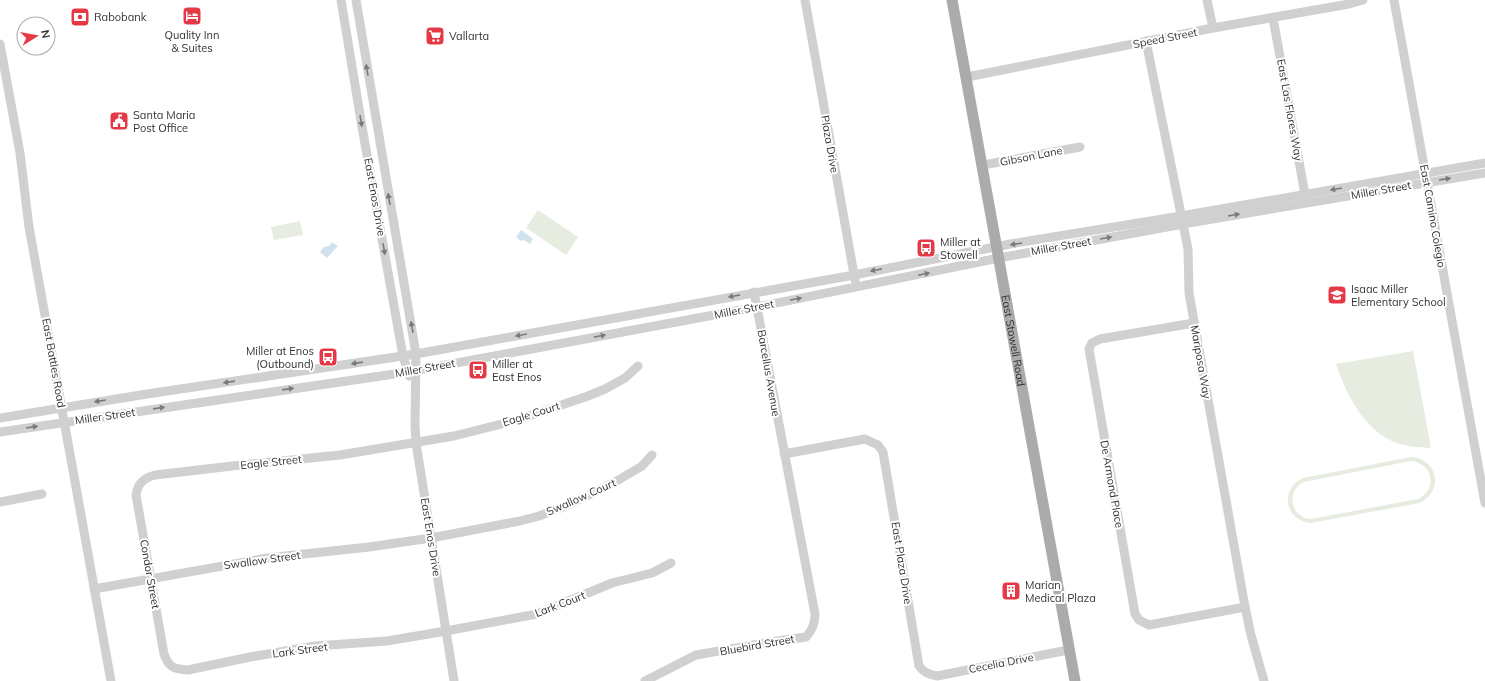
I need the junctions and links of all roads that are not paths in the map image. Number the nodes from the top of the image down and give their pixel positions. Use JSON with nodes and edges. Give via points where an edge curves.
{"nodes":[{"id":1,"x":341,"y":0,"type":"edge"},
{"id":2,"x":356,"y":0,"type":"edge"},
{"id":3,"x":805,"y":0,"type":"edge"},
{"id":4,"x":952,"y":0,"type":"edge"},
{"id":5,"x":1208,"y":0,"type":"edge"},
{"id":6,"x":1363,"y":0,"type":"edge"},
{"id":7,"x":1394,"y":0,"type":"edge"},
{"id":8,"x":1273,"y":18,"type":"junction"},
{"id":9,"x":1213,"y":28,"type":"junction"},
{"id":10,"x":1146,"y":41,"type":"junction"},
{"id":11,"x":0,"y":44,"type":"edge"},
{"id":12,"x":3,"y":73,"type":"edge"},
{"id":13,"x":967,"y":77,"type":"junction"},
{"id":14,"x":1080,"y":147,"type":"dead end"},
{"id":15,"x":1485,"y":163,"type":"edge"},
{"id":16,"x":983,"y":165,"type":"junction"},
{"id":17,"x":1426,"y":172,"type":"junction"},
{"id":18,"x":1485,"y":173,"type":"edge"},
{"id":19,"x":1427,"y":182,"type":"junction"},
{"id":20,"x":1306,"y":199,"type":"junction"},
{"id":21,"x":1182,"y":220,"type":"junction"},
{"id":22,"x":998,"y":252,"type":"junction"},
{"id":23,"x":854,"y":275,"type":"junction"},
{"id":24,"x":856,"y":288,"type":"junction"},
{"id":25,"x":754,"y":292,"type":"junction"},
{"id":26,"x":757,"y":307,"type":"junction"},
{"id":27,"x":1194,"y":323,"type":"junction"},
{"id":28,"x":416,"y":354,"type":"junction"},
{"id":29,"x":403,"y":356,"type":"junction"},
{"id":30,"x":638,"y":366,"type":"dead end"},
{"id":31,"x":412,"y":371,"type":"junction"},
{"id":32,"x":62,"y":407,"type":"junction"},
{"id":33,"x":0,"y":418,"type":"edge"},
{"id":34,"x":65,"y":422,"type":"junction"},
{"id":35,"x":0,"y":432,"type":"edge"},
{"id":36,"x":416,"y":443,"type":"junction"},
{"id":37,"x":1485,"y":452,"type":"edge"},
{"id":38,"x":784,"y":454,"type":"junction"},
{"id":39,"x":1476,"y":454,"type":"junction"},
{"id":40,"x":652,"y":455,"type":"dead end"},
{"id":41,"x":42,"y":494,"type":"dead end"},
{"id":42,"x":136,"y":495,"type":"joint"},
{"id":43,"x":0,"y":502,"type":"edge"},
{"id":44,"x":1485,"y":503,"type":"edge"},
{"id":45,"x":431,"y":538,"type":"junction"},
{"id":46,"x":671,"y":563,"type":"dead end"},
{"id":47,"x":151,"y":579,"type":"junction"},
{"id":48,"x":94,"y":589,"type":"junction"},
{"id":49,"x":1245,"y":607,"type":"junction"},
{"id":50,"x":446,"y":632,"type":"junction"},
{"id":51,"x":1068,"y":650,"type":"junction"},
{"id":52,"x":164,"y":654,"type":"joint"},
{"id":53,"x":933,"y":675,"type":"joint"},
{"id":54,"x":111,"y":681,"type":"edge"},
{"id":55,"x":454,"y":681,"type":"edge"},
{"id":56,"x":645,"y":681,"type":"edge"},
{"id":57,"x":1075,"y":681,"type":"edge"},
{"id":58,"x":1264,"y":681,"type":"edge"}],
"edges":[{"from":1,"to":29,"type":"street","name":"East Enos Drive","one_way":true},
{"from":28,"to":2,"type":"street","name":"East Enos Drive","one_way":true},
{"from":3,"to":23,"type":"street","name":"Plaza Drive"},
{"from":4,"to":13,"type":"main road","name":"East Stowell Road"},
{"from":5,"to":9,"type":"street"},
{"from":6,"to":8,"type":"street","name":"Speed Street"},
{"from":7,"to":17,"type":"street","name":"East Camino Colegio"},
{"from":8,"to":9,"type":"street","name":"Speed Street"},
{"from":8,"to":20,"type":"street","name":"East Las Flores Way"},
{"from":9,"to":10,"type":"street","name":"Speed Street"},
{"from":10,"to":13,"type":"street","name":"Speed Street"},
{"from":10,"to":21,"type":"street","name":"Mariposa Way"},
{"from":11,"to":12,"type":"street","name":"East Battles Road"},
{"from":12,"to":32,"type":"street","name":"East Battles Road","via":[[20,153],[29,227]]},
{"from":13,"to":16,"type":"main road","name":"East Stowell Road"},
{"from":14,"to":16,"type":"street","name":"Gibson Lane"},
{"from":15,"to":17,"type":"street","name":"Miller Street"},
{"from":16,"to":22,"type":"main road","name":"East Stowell Road"},
{"from":17,"to":19,"type":"street","name":"East Camino Colegio"},
{"from":17,"to":20,"type":"street","name":"Miller Street","one_way":true},
{"from":19,"to":18,"type":"street","name":"Miller Street","one_way":true},
{"from":19,"to":20,"type":"street","name":"Miller Street"},
{"from":19,"to":39,"type":"street","name":"East Camino Colegio"},
{"from":20,"to":21,"type":"street","name":"Miller Street"},
{"from":21,"to":22,"type":"street","name":"Miller Street"},
{"from":21,"to":27,"type":"street","name":"Mariposa Way","via":[[1188,249],[1189,293]]},
{"from":22,"to":23,"type":"street","name":"Miller Street","one_way":true},
{"from":24,"to":22,"type":"street","name":"Miller Street","one_way":true},
{"from":22,"to":51,"type":"main road","name":"East Stowell Road"},
{"from":23,"to":24,"type":"street","name":"Plaza Drive"},
{"from":23,"to":25,"type":"street","name":"Miller Street"},
{"from":26,"to":24,"type":"street","name":"Miller Street","one_way":true},
{"from":25,"to":26,"type":"street","name":"Barcellus Avenue"},
{"from":25,"to":28,"type":"street","name":"Miller Street","one_way":true},
{"from":31,"to":26,"type":"street","name":"Miller Street","one_way":true},
{"from":26,"to":38,"type":"street","name":"Barcellus Avenue"},
{"from":27,"to":49,"type":"street","name":"Mariposa Way"},
{"from":27,"to":49,"type":"street","name":"De Armond Place","via":[[1100,339],[1092,343],[1089,349],[1135,614],[1139,620],[1149,625]]},
{"from":28,"to":29,"type":"street","name":"Miller Street"},
{"from":28,"to":31,"type":"street","name":"East Enos Drive"},
{"from":29,"to":31,"type":"street","name":"East Enos Drive"},
{"from":29,"to":32,"type":"street","name":"Miller Street","one_way":true},
{"from":30,"to":36,"type":"street","name":"Eagle Court","via":[[625,378],[588,396],[517,420]]},
{"from":34,"to":31,"type":"street","name":"Miller Street","one_way":true},
{"from":31,"to":36,"type":"street","name":"East Enos Drive"},
{"from":32,"to":33,"type":"street","name":"Miller Street"},
{"from":32,"to":34,"type":"street","name":"East Battles Road"},
{"from":35,"to":34,"type":"street","name":"Miller Street","one_way":true},
{"from":34,"to":48,"type":"street","name":"East Battles Road"},
{"from":36,"to":42,"type":"street","name":"Eagle Street","via":[[340,455],[155,475],[140,483]]},
{"from":36,"to":45,"type":"street","name":"East Enos Drive"},
{"from":37,"to":39,"type":"street"},
{"from":38,"to":53,"type":"street","name":"East Plaza Drive","via":[[865,439],[878,445],[883,452],[919,666],[922,671]]},
{"from":38,"to":56,"type":"street","name":"Bluebird Street","via":[[815,614],[815,623],[811,631],[806,637],[696,655]]},
{"from":39,"to":44,"type":"street","name":"East Camino Colegio"},
{"from":40,"to":45,"type":"street","name":"Swallow Court","via":[[633,472],[568,505],[539,516]]},
{"from":41,"to":43,"type":"street"},
{"from":42,"to":47,"type":"street","name":"Condor Street"},
{"from":45,"to":47,"type":"street","name":"Swallow Street","via":[[267,558]]},
{"from":45,"to":50,"type":"street","name":"East Enos Drive"},
{"from":46,"to":50,"type":"street","name":"Lark Court","via":[[652,573],[612,583],[537,614]]},
{"from":47,"to":48,"type":"street","name":"Swallow Street"},
{"from":47,"to":52,"type":"street","name":"Condor Street"},
{"from":48,"to":54,"type":"street","name":"East Battles Road"},
{"from":49,"to":58,"type":"street","name":"Mariposa Way","via":[[1250,635]]},
{"from":50,"to":52,"type":"street","name":"Lark Street","via":[[387,641],[315,646],[188,670],[173,668],[166,661]]},
{"from":50,"to":55,"type":"street","name":"East Enos Drive"},
{"from":51,"to":53,"type":"street","name":"Cecelia Drive"},
{"from":51,"to":57,"type":"main road","name":"East Stowell Road"}]}
